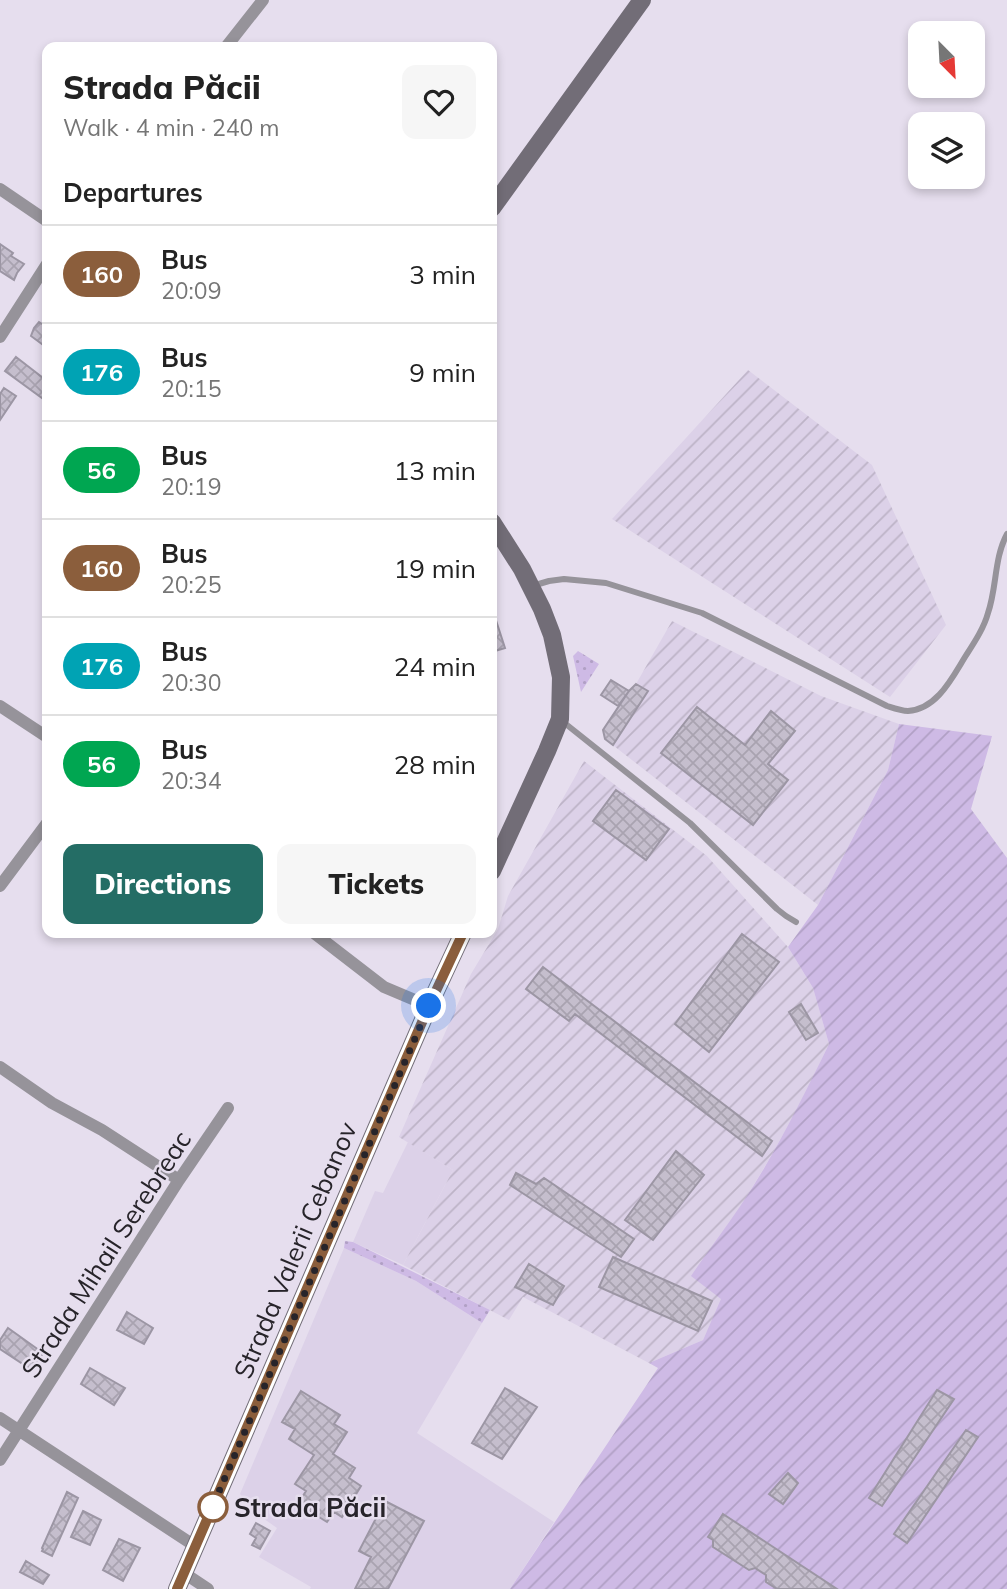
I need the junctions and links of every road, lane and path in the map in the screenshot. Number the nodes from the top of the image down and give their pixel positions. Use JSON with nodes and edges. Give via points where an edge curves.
{"nodes":[{"id":1,"x":263,"y":0,"type":"edge"},
{"id":2,"x":642,"y":0,"type":"edge"},
{"id":3,"x":230,"y":42,"type":"edge"},
{"id":4,"x":0,"y":189,"type":"edge"},
{"id":5,"x":497,"y":201,"type":"edge"},
{"id":6,"x":42,"y":218,"type":"edge"},
{"id":7,"x":42,"y":272,"type":"edge"},
{"id":8,"x":0,"y":337,"type":"edge"},
{"id":9,"x":497,"y":530,"type":"edge"},
{"id":10,"x":1007,"y":534,"type":"edge"},
{"id":11,"x":531,"y":587,"type":"junction"},
{"id":12,"x":0,"y":706,"type":"edge"},
{"id":13,"x":560,"y":719,"type":"junction"},
{"id":14,"x":42,"y":734,"type":"edge"},
{"id":15,"x":42,"y":829,"type":"edge"},
{"id":16,"x":497,"y":860,"type":"edge"},
{"id":17,"x":0,"y":886,"type":"edge"},
{"id":18,"x":796,"y":922,"type":"dead end"},
{"id":19,"x":320,"y":938,"type":"edge"},
{"id":20,"x":461,"y":938,"type":"edge"},
{"id":21,"x":429,"y":1006,"type":"junction"},
{"id":22,"x":0,"y":1067,"type":"edge"},
{"id":23,"x":228,"y":1108,"type":"dead end"},
{"id":24,"x":179,"y":1180,"type":"junction"},
{"id":25,"x":0,"y":1418,"type":"edge"},
{"id":26,"x":19,"y":1430,"type":"junction"},
{"id":27,"x":0,"y":1460,"type":"edge"},
{"id":28,"x":195,"y":1546,"type":"junction"},
{"id":29,"x":181,"y":1581,"type":"edge"},
{"id":30,"x":208,"y":1589,"type":"edge"}],
"edges":[{"from":1,"to":3,"type":"street"},
{"from":2,"to":5,"type":"street"},
{"from":4,"to":6,"type":"street"},
{"from":7,"to":8,"type":"street"},
{"from":9,"to":11,"type":"street"},
{"from":10,"to":11,"type":"lane","via":[[1000,546],[988,615],[971,647],[937,697],[910,711],[887,706],[702,613],[606,583],[564,579]]},
{"from":11,"to":13,"type":"street","via":[[552,635],[561,677]]},
{"from":12,"to":14,"type":"street"},
{"from":13,"to":16,"type":"street"},
{"from":13,"to":18,"type":"lane","via":[[691,823],[777,909]]},
{"from":15,"to":17,"type":"street"},
{"from":19,"to":21,"type":"street","via":[[384,987]]},
{"from":20,"to":21,"type":"street","name":"Strada Valerii Cebanov"},
{"from":21,"to":28,"type":"street","name":"Strada Valerii Cebanov"},
{"from":22,"to":24,"type":"street"},
{"from":23,"to":24,"type":"street","name":"Strada Mihail Serebreac"},
{"from":24,"to":26,"type":"street","name":"Strada Mihail Serebreac"},
{"from":25,"to":26,"type":"street"},
{"from":26,"to":27,"type":"street","name":"Strada Mihail Serebreac"},
{"from":26,"to":28,"type":"street"},
{"from":28,"to":29,"type":"street","name":"Strada Valerii Cebanov"},
{"from":29,"to":30,"type":"street"}]}
